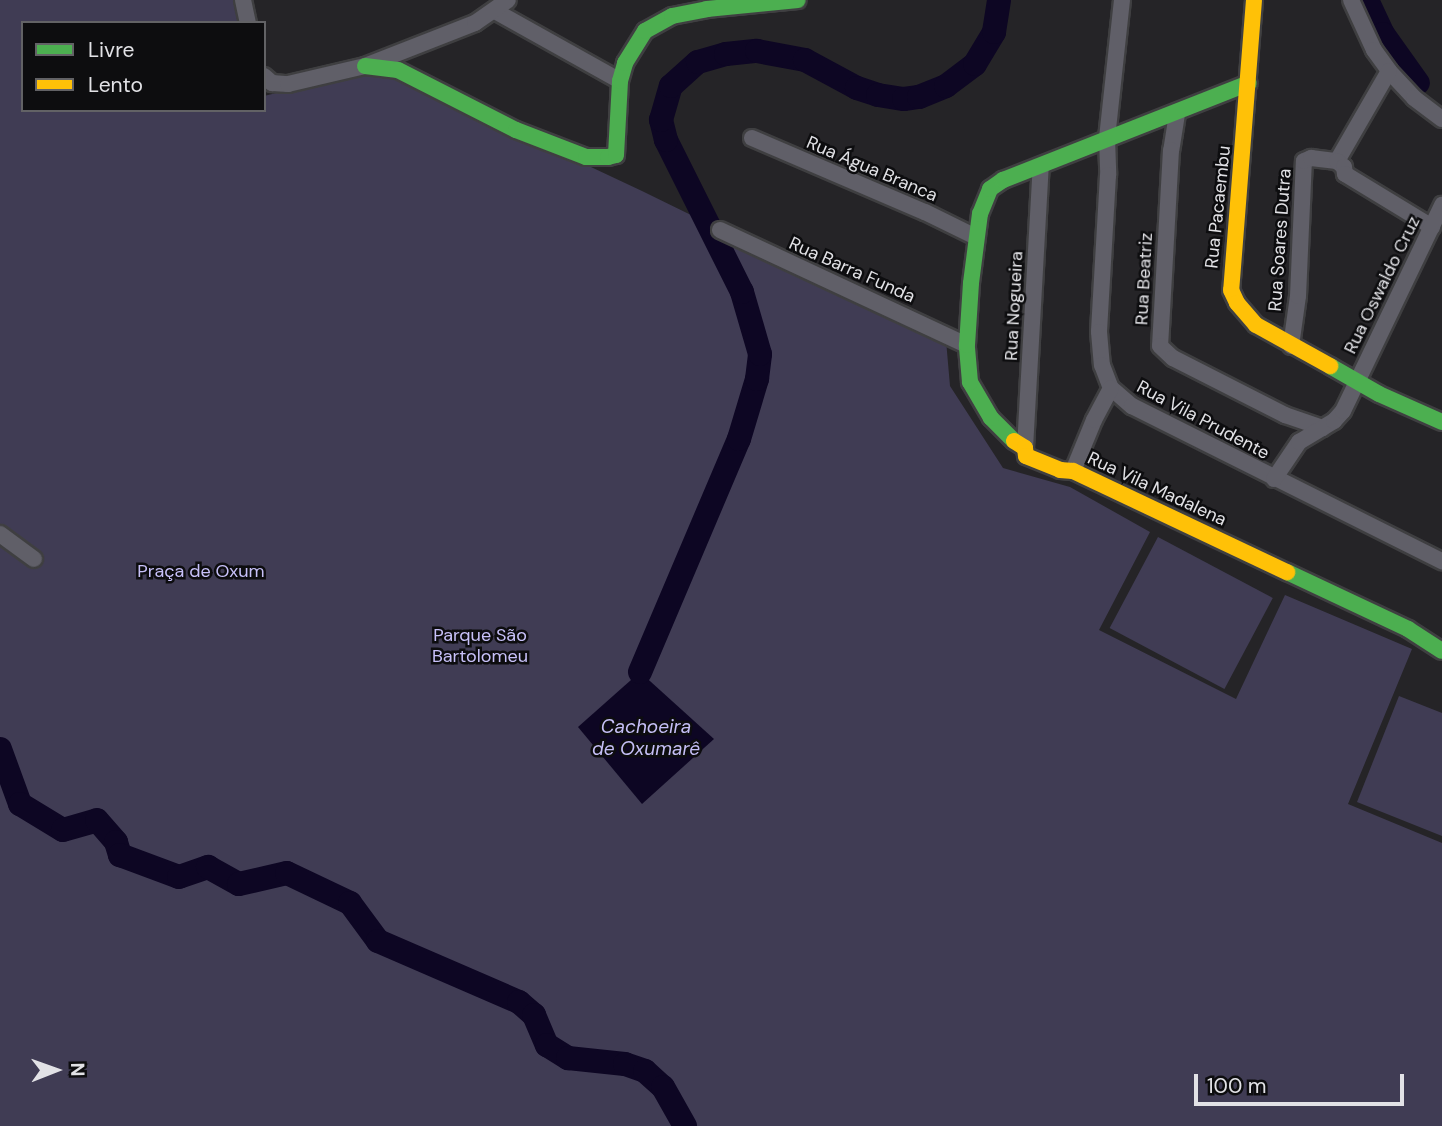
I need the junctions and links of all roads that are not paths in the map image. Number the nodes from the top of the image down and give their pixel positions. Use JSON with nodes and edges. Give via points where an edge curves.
{"nodes":[{"id":1,"x":243,"y":0,"type":"edge"},
{"id":2,"x":508,"y":0,"type":"edge"},
{"id":3,"x":799,"y":0,"type":"edge"},
{"id":4,"x":1122,"y":0,"type":"edge"},
{"id":5,"x":1254,"y":0,"type":"edge"},
{"id":6,"x":1351,"y":0,"type":"edge"},
{"id":7,"x":707,"y":5,"type":"edge"},
{"id":8,"x":495,"y":11,"type":"junction"},
{"id":9,"x":248,"y":21,"type":"edge"},
{"id":10,"x":365,"y":65,"type":"junction"},
{"id":11,"x":1389,"y":71,"type":"junction"},
{"id":12,"x":266,"y":78,"type":"edge"},
{"id":13,"x":620,"y":81,"type":"junction"},
{"id":14,"x":1249,"y":83,"type":"junction"},
{"id":15,"x":1177,"y":114,"type":"junction"},
{"id":16,"x":1442,"y":119,"type":"edge"},
{"id":17,"x":752,"y":138,"type":"dead end"},
{"id":18,"x":1107,"y":138,"type":"junction"},
{"id":19,"x":1337,"y":161,"type":"junction"},
{"id":20,"x":1041,"y":166,"type":"junction"},
{"id":21,"x":1442,"y":205,"type":"edge"},
{"id":22,"x":1432,"y":227,"type":"junction"},
{"id":23,"x":720,"y":230,"type":"dead end"},
{"id":24,"x":976,"y":237,"type":"junction"},
{"id":25,"x":967,"y":345,"type":"junction"},
{"id":26,"x":1291,"y":346,"type":"junction"},
{"id":27,"x":1356,"y":382,"type":"junction"},
{"id":28,"x":1111,"y":388,"type":"junction"},
{"id":29,"x":1442,"y":422,"type":"edge"},
{"id":30,"x":1323,"y":428,"type":"junction"},
{"id":31,"x":1025,"y":447,"type":"junction"},
{"id":32,"x":1073,"y":471,"type":"junction"},
{"id":33,"x":1274,"y":480,"type":"junction"},
{"id":34,"x":0,"y":534,"type":"edge"},
{"id":35,"x":34,"y":559,"type":"dead end"},
{"id":36,"x":1442,"y":561,"type":"edge"},
{"id":37,"x":1442,"y":651,"type":"edge"}],
"edges":[{"from":1,"to":9,"type":"street"},
{"from":2,"to":8,"type":"street"},
{"from":3,"to":7,"type":"street"},
{"from":4,"to":18,"type":"street","name":"Rua Vila Prudente"},
{"from":5,"to":14,"type":"street","name":"Rua Pacaembu"},
{"from":6,"to":11,"type":"street"},
{"from":7,"to":13,"type":"street","via":[[645,31],[632,47]]},
{"from":8,"to":10,"type":"street"},
{"from":8,"to":13,"type":"street"},
{"from":10,"to":12,"type":"street","via":[[288,84]]},
{"from":10,"to":13,"type":"street","via":[[398,70],[516,130],[586,157],[616,155]]},
{"from":11,"to":16,"type":"street"},
{"from":11,"to":19,"type":"street"},
{"from":14,"to":15,"type":"street","name":"Rua Vila Madalena"},
{"from":14,"to":26,"type":"street","name":"Rua Pacaembu","via":[[1231,290],[1256,325]]},
{"from":15,"to":18,"type":"street","name":"Rua Vila Madalena"},
{"from":15,"to":30,"type":"street","name":"Rua Beatriz","via":[[1170,163],[1162,351],[1297,421]]},
{"from":17,"to":24,"type":"street","name":"Rua Água Branca"},
{"from":18,"to":20,"type":"street","name":"Rua Vila Madalena"},
{"from":18,"to":28,"type":"street","name":"Rua Vila Prudente","via":[[1099,332],[1102,365]]},
{"from":19,"to":22,"type":"street","via":[[1345,174]]},
{"from":19,"to":26,"type":"street","name":"Rua Soares Dutra","via":[[1304,161]]},
{"from":20,"to":24,"type":"street","name":"Rua Vila Madalena","via":[[990,189]]},
{"from":20,"to":31,"type":"street","name":"Rua Nogueira"},
{"from":21,"to":22,"type":"street","name":"Rua Oswaldo Cruz"},
{"from":22,"to":27,"type":"street","name":"Rua Oswaldo Cruz"},
{"from":23,"to":25,"type":"street","name":"Rua Barra Funda"},
{"from":24,"to":25,"type":"street","name":"Rua Vila Madalena"},
{"from":25,"to":31,"type":"street","name":"Rua Vila Madalena","via":[[968,374],[975,394],[1005,435]]},
{"from":26,"to":27,"type":"street","name":"Rua Pacaembu"},
{"from":27,"to":29,"type":"street","name":"Rua Pacaembu"},
{"from":27,"to":30,"type":"street","via":[[1343,411]]},
{"from":28,"to":32,"type":"street"},
{"from":28,"to":33,"type":"street","name":"Rua Vila Prudente","via":[[1132,406]]},
{"from":30,"to":33,"type":"street","via":[[1299,442]]},
{"from":31,"to":32,"type":"street","name":"Rua Vila Madalena","via":[[1026,456]]},
{"from":32,"to":37,"type":"street","name":"Rua Vila Madalena","via":[[1408,629]]},
{"from":33,"to":36,"type":"street","name":"Rua Vila Prudente"},
{"from":34,"to":35,"type":"street"}]}
